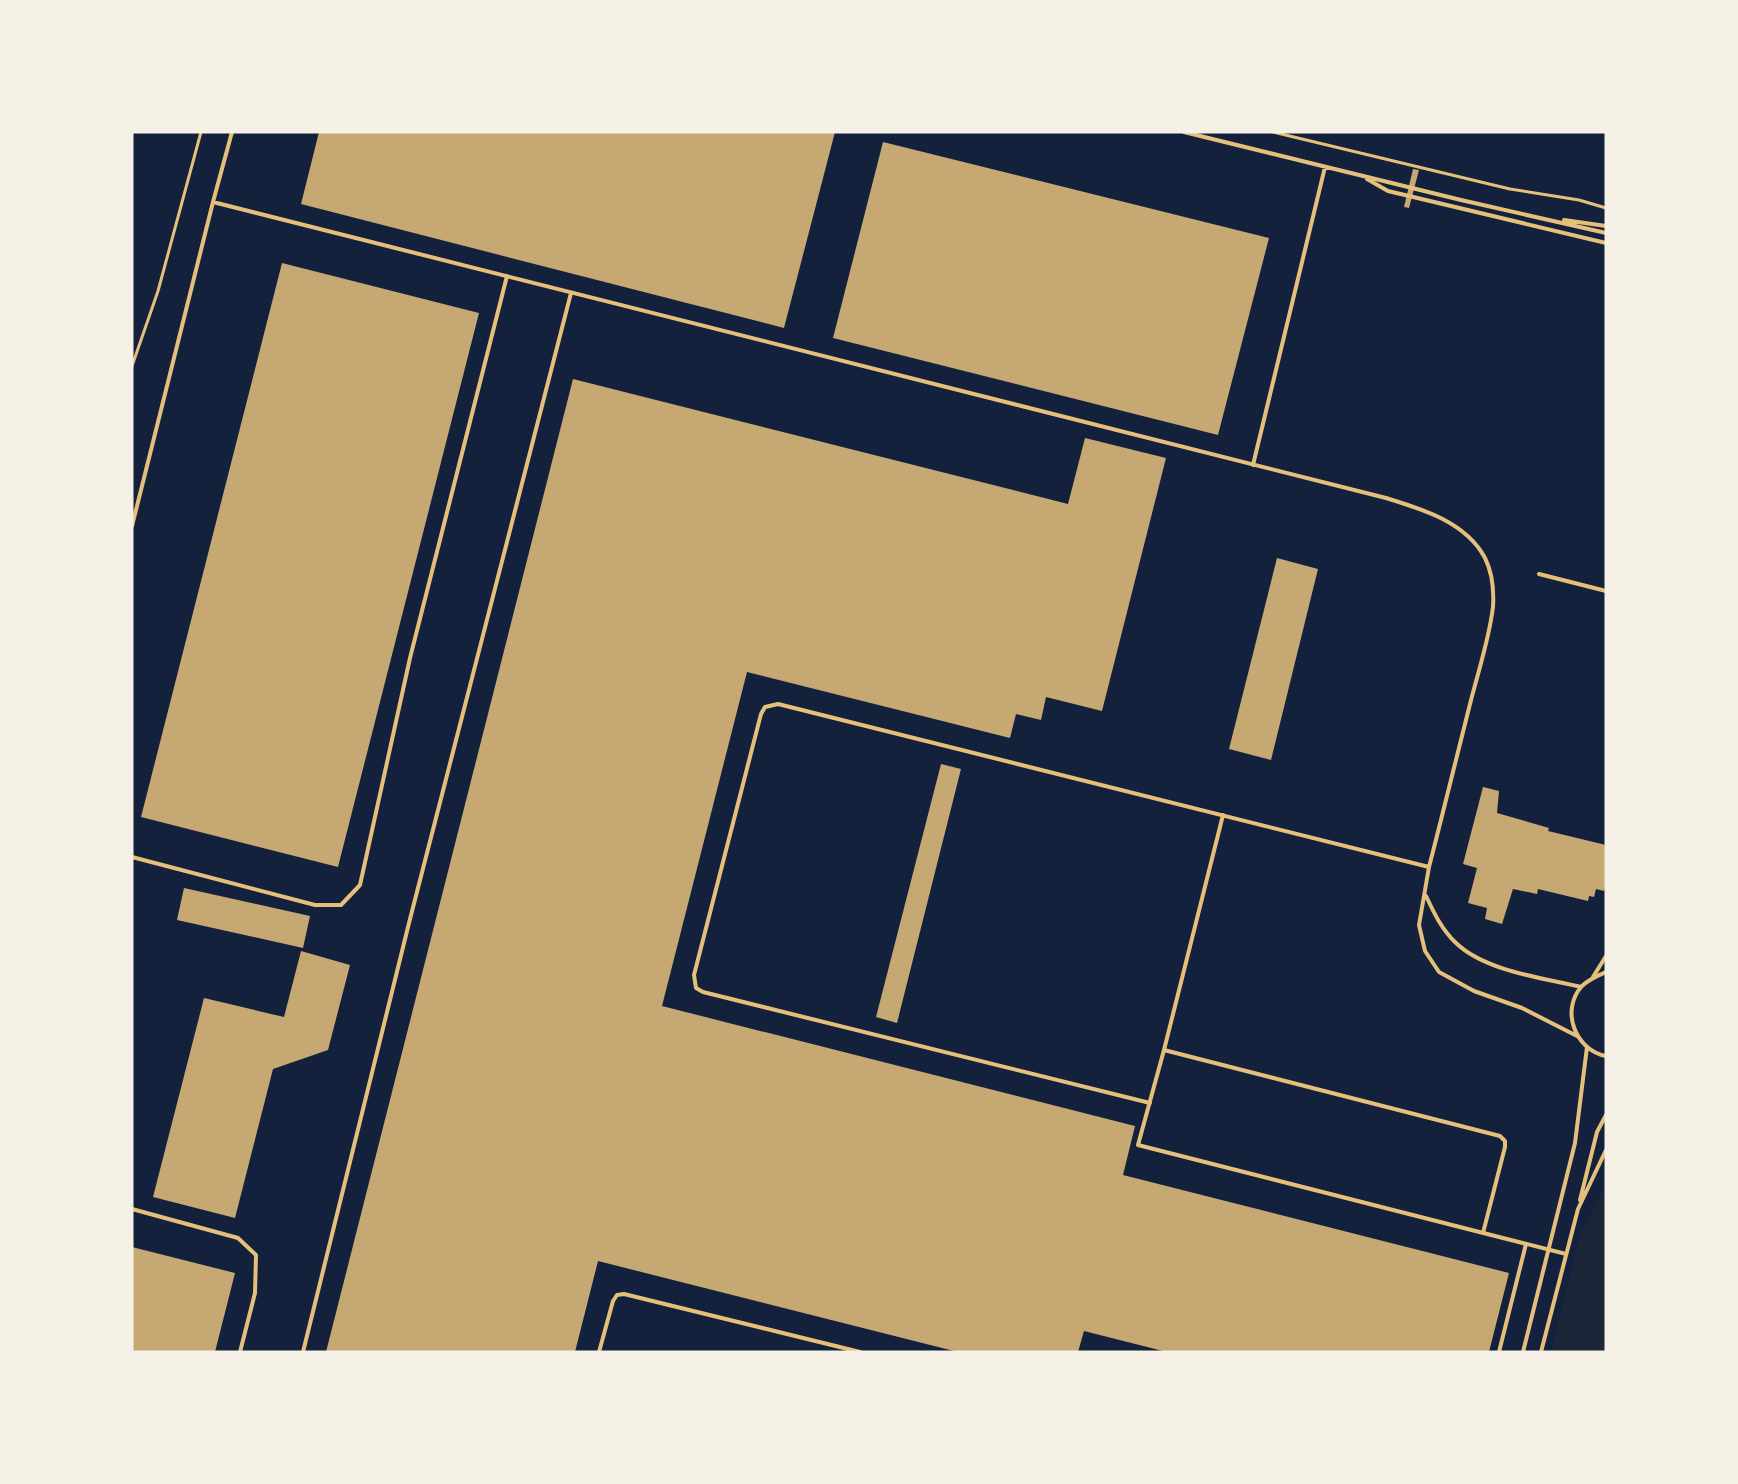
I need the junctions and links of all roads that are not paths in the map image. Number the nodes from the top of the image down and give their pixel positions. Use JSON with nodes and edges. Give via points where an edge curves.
{"nodes":[{"id":1,"x":232,"y":132,"type":"edge"},
{"id":2,"x":1185,"y":132,"type":"edge"},
{"id":3,"x":1325,"y":167,"type":"junction"},
{"id":4,"x":1362,"y":176,"type":"junction"},
{"id":5,"x":213,"y":202,"type":"junction"},
{"id":6,"x":1543,"y":217,"type":"junction"},
{"id":7,"x":1606,"y":226,"type":"edge"},
{"id":8,"x":1606,"y":232,"type":"edge"},
{"id":9,"x":1606,"y":243,"type":"edge"},
{"id":10,"x":507,"y":276,"type":"junction"},
{"id":11,"x":571,"y":293,"type":"junction"},
{"id":12,"x":1253,"y":465,"type":"junction"},
{"id":13,"x":132,"y":526,"type":"edge"},
{"id":14,"x":1539,"y":574,"type":"dead end"},
{"id":15,"x":1606,"y":591,"type":"edge"},
{"id":16,"x":1223,"y":815,"type":"junction"},
{"id":17,"x":132,"y":857,"type":"edge"},
{"id":18,"x":1429,"y":867,"type":"junction"},
{"id":19,"x":1425,"y":896,"type":"junction"},
{"id":20,"x":1606,"y":956,"type":"edge"},
{"id":21,"x":1606,"y":972,"type":"edge"},
{"id":22,"x":1592,"y":978,"type":"junction"},
{"id":23,"x":1581,"y":987,"type":"junction"},
{"id":24,"x":1577,"y":1036,"type":"junction"},
{"id":25,"x":1587,"y":1047,"type":"junction"},
{"id":26,"x":1164,"y":1050,"type":"junction"},
{"id":27,"x":1606,"y":1056,"type":"edge"},
{"id":28,"x":1150,"y":1102,"type":"junction"},
{"id":29,"x":1606,"y":1115,"type":"edge"},
{"id":30,"x":1606,"y":1150,"type":"edge"},
{"id":31,"x":132,"y":1209,"type":"edge"},
{"id":32,"x":1578,"y":1209,"type":"junction"},
{"id":33,"x":1483,"y":1233,"type":"junction"},
{"id":34,"x":1526,"y":1244,"type":"junction"},
{"id":35,"x":1549,"y":1250,"type":"junction"},
{"id":36,"x":1566,"y":1254,"type":"junction"},
{"id":37,"x":240,"y":1352,"type":"edge"},
{"id":38,"x":303,"y":1352,"type":"edge"},
{"id":39,"x":599,"y":1352,"type":"edge"},
{"id":40,"x":860,"y":1352,"type":"edge"},
{"id":41,"x":1499,"y":1352,"type":"edge"},
{"id":42,"x":1524,"y":1352,"type":"edge"},
{"id":43,"x":1541,"y":1352,"type":"edge"}],
"edges":[{"from":1,"to":5,"type":"lane"},
{"from":2,"to":3,"type":"lane"},
{"from":3,"to":4,"type":"lane"},
{"from":3,"to":12,"type":"lane"},
{"from":4,"to":6,"type":"lane"},
{"from":4,"to":9,"type":"lane","via":[[1388,191]]},
{"from":5,"to":10,"type":"lane"},
{"from":5,"to":13,"type":"lane"},
{"from":6,"to":7,"type":"lane"},
{"from":6,"to":8,"type":"lane"},
{"from":10,"to":11,"type":"lane"},
{"from":10,"to":17,"type":"lane","via":[[410,658],[360,885],[341,905],[315,905]]},
{"from":11,"to":12,"type":"lane"},
{"from":11,"to":38,"type":"lane"},
{"from":12,"to":18,"type":"lane","via":[[1413,506],[1468,536],[1485,558],[1493,605]]},
{"from":14,"to":15,"type":"lane"},
{"from":16,"to":18,"type":"lane"},
{"from":16,"to":26,"type":"lane"},
{"from":16,"to":28,"type":"lane","via":[[774,703],[761,714],[694,975],[699,990]]},
{"from":18,"to":19,"type":"lane"},
{"from":19,"to":23,"type":"lane","via":[[1440,924],[1475,957],[1512,971]]},
{"from":19,"to":24,"type":"lane","via":[[1419,925],[1425,951],[1439,972]]},
{"from":20,"to":22,"type":"lane"},
{"from":21,"to":22,"type":"lane"},
{"from":22,"to":23,"type":"lane"},
{"from":23,"to":24,"type":"lane","via":[[1572,1011]]},
{"from":24,"to":25,"type":"lane"},
{"from":25,"to":27,"type":"lane"},
{"from":25,"to":35,"type":"lane","via":[[1575,1143]]},
{"from":26,"to":28,"type":"lane"},
{"from":26,"to":33,"type":"lane","via":[[1500,1136],[1505,1147]]},
{"from":28,"to":33,"type":"lane","via":[[1138,1145]]},
{"from":29,"to":32,"type":"lane","via":[[1597,1132]]},
{"from":30,"to":32,"type":"lane"},
{"from":31,"to":37,"type":"lane","via":[[238,1238],[256,1255],[255,1293]]},
{"from":32,"to":36,"type":"lane"},
{"from":33,"to":34,"type":"lane"},
{"from":34,"to":35,"type":"lane"},
{"from":34,"to":41,"type":"lane"},
{"from":35,"to":36,"type":"lane"},
{"from":35,"to":42,"type":"lane"},
{"from":36,"to":43,"type":"lane"},
{"from":39,"to":40,"type":"lane","via":[[613,1301],[624,1294]]}]}
